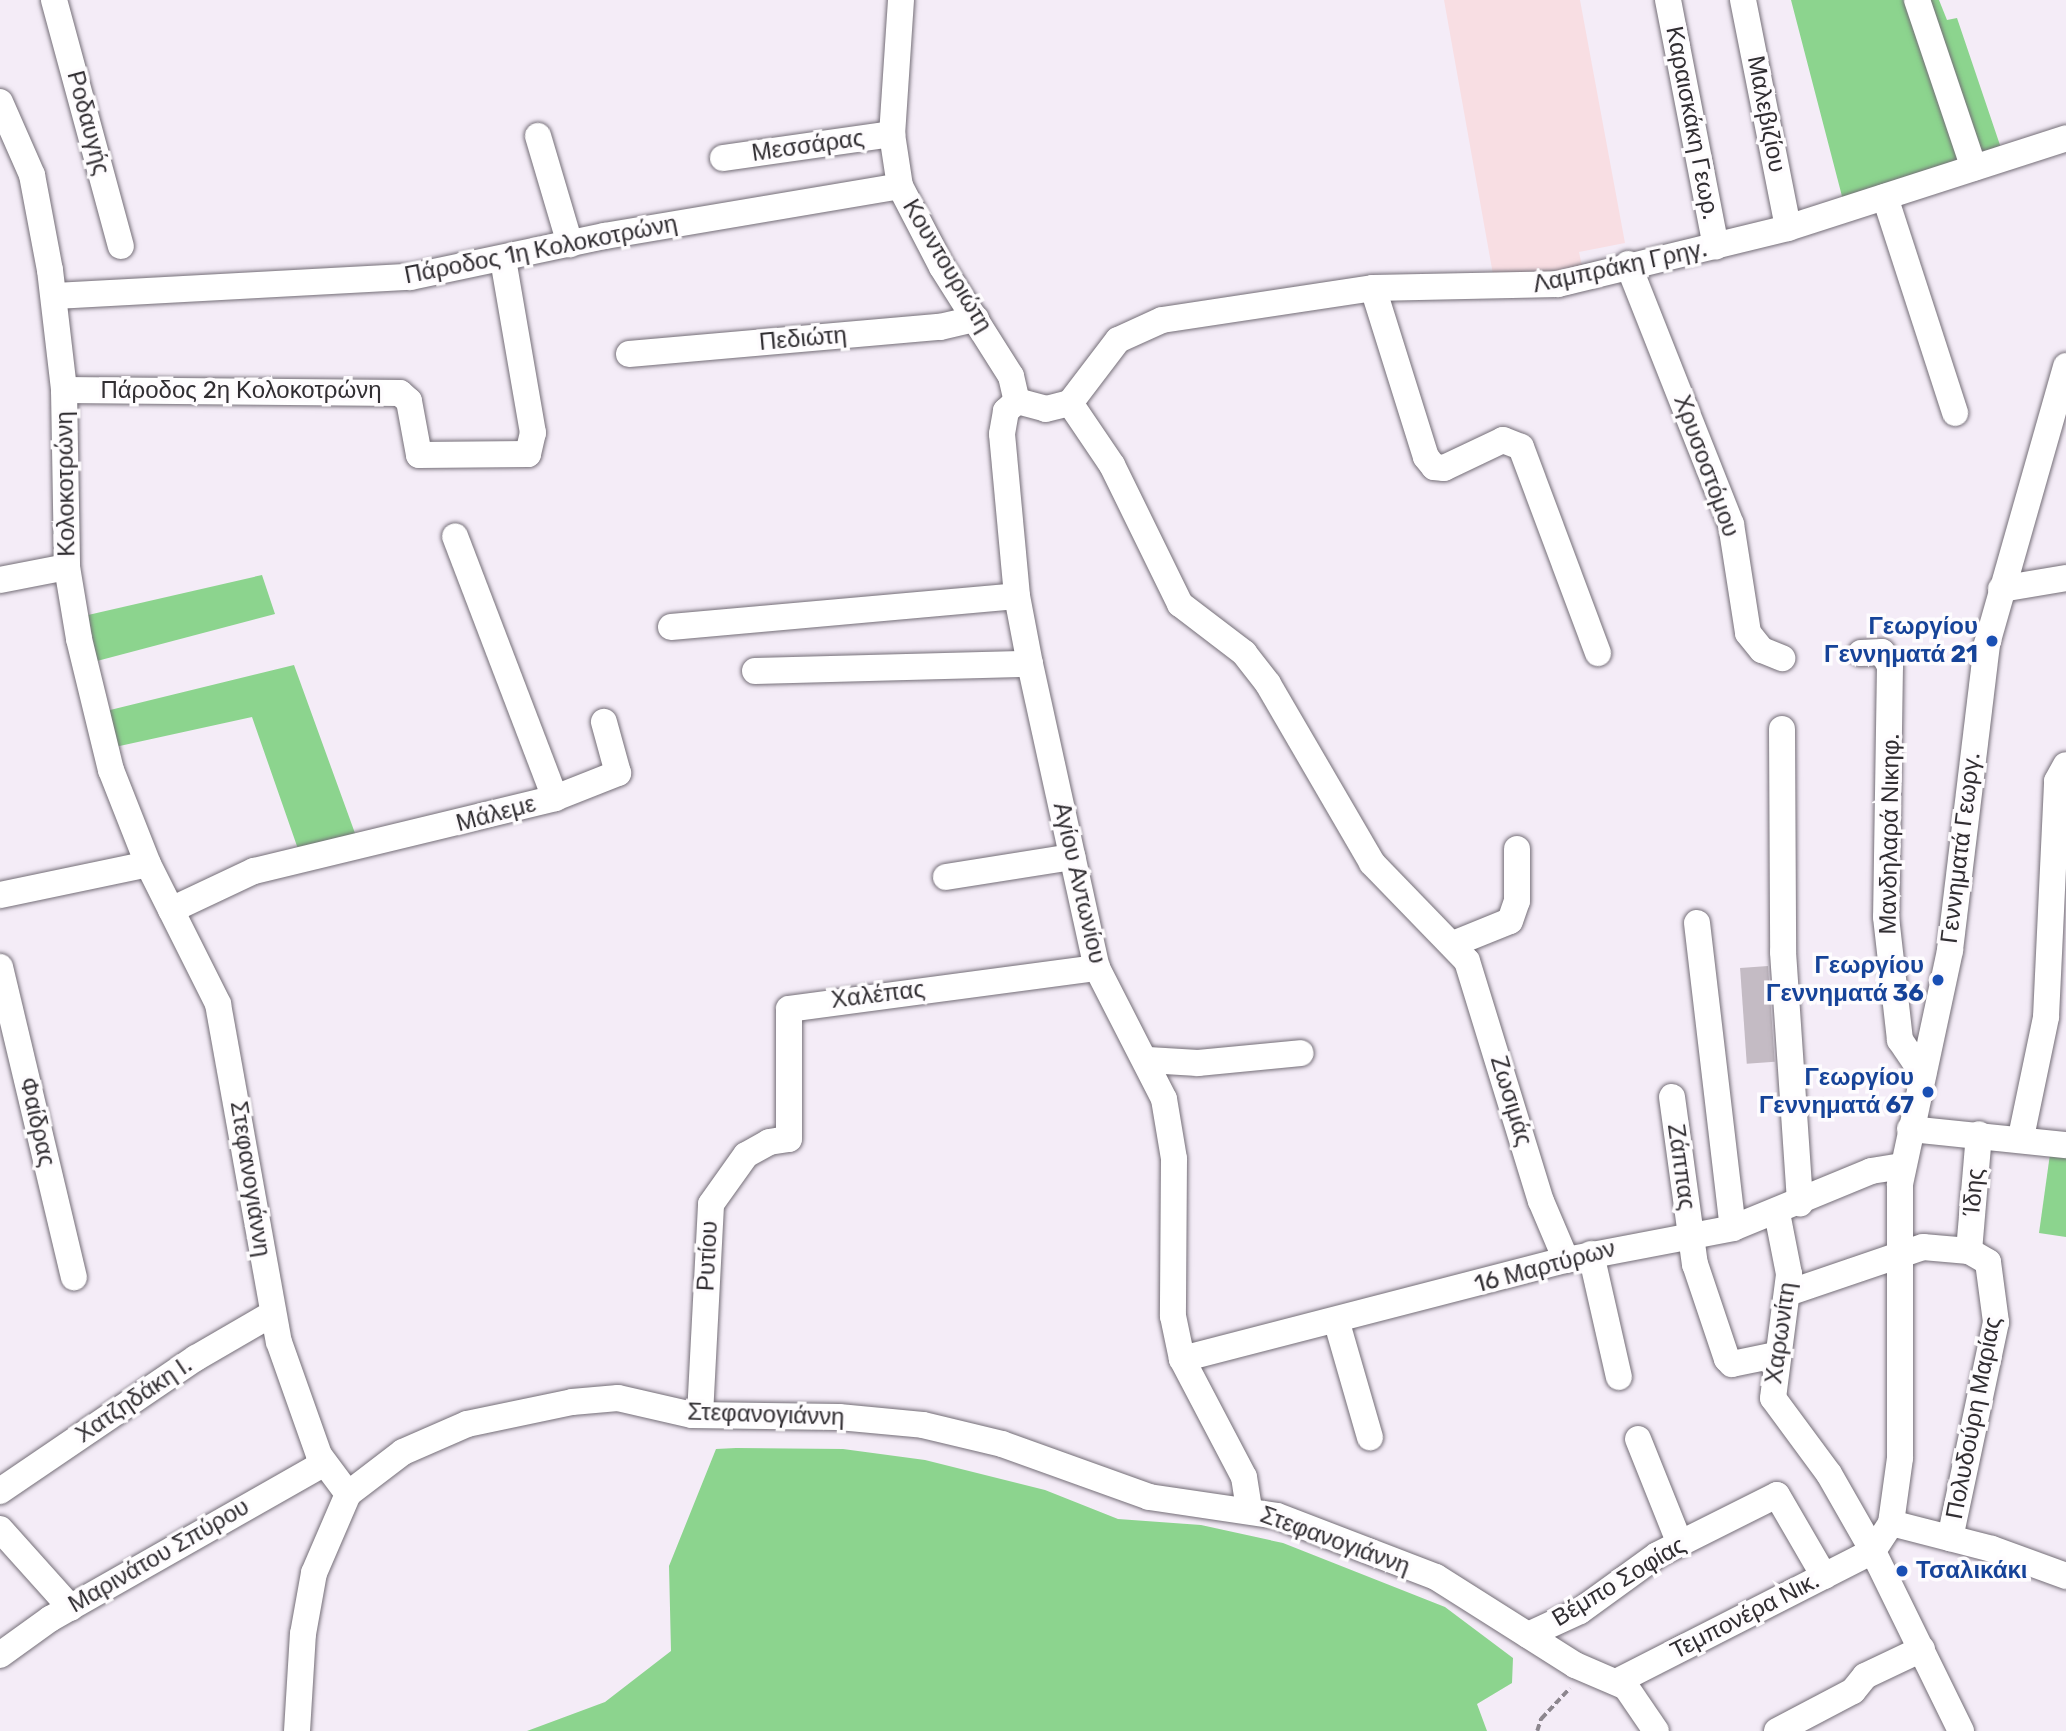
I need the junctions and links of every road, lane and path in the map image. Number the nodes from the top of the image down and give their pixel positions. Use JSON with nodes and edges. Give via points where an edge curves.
{"nodes":[{"id":1,"x":54,"y":0,"type":"edge"},
{"id":2,"x":901,"y":0,"type":"edge"},
{"id":3,"x":1668,"y":0,"type":"edge"},
{"id":4,"x":1744,"y":0,"type":"edge"},
{"id":5,"x":1917,"y":0,"type":"edge"},
{"id":6,"x":0,"y":102,"type":"edge"},
{"id":7,"x":892,"y":135,"type":"junction"},
{"id":8,"x":538,"y":136,"type":"dead end"},
{"id":9,"x":2066,"y":138,"type":"edge"},
{"id":10,"x":723,"y":158,"type":"dead end"},
{"id":11,"x":1974,"y":168,"type":"junction"},
{"id":12,"x":900,"y":186,"type":"junction"},
{"id":13,"x":1885,"y":197,"type":"junction"},
{"id":14,"x":1788,"y":228,"type":"junction"},
{"id":15,"x":570,"y":244,"type":"junction"},
{"id":16,"x":121,"y":246,"type":"dead end"},
{"id":17,"x":1716,"y":246,"type":"junction"},
{"id":18,"x":503,"y":260,"type":"junction"},
{"id":19,"x":1628,"y":264,"type":"junction"},
{"id":20,"x":1373,"y":288,"type":"junction"},
{"id":21,"x":54,"y":296,"type":"junction"},
{"id":22,"x":975,"y":319,"type":"junction"},
{"id":23,"x":629,"y":354,"type":"dead end"},
{"id":24,"x":2066,"y":366,"type":"edge"},
{"id":25,"x":64,"y":390,"type":"junction"},
{"id":26,"x":1017,"y":401,"type":"junction"},
{"id":27,"x":1070,"y":403,"type":"junction"},
{"id":28,"x":1955,"y":413,"type":"dead end"},
{"id":29,"x":455,"y":536,"type":"dead end"},
{"id":30,"x":67,"y":567,"type":"junction"},
{"id":31,"x":2066,"y":578,"type":"edge"},
{"id":32,"x":0,"y":580,"type":"edge"},
{"id":33,"x":2001,"y":589,"type":"junction"},
{"id":34,"x":1017,"y":596,"type":"junction"},
{"id":35,"x":671,"y":627,"type":"dead end"},
{"id":36,"x":1598,"y":653,"type":"dead end"},
{"id":37,"x":1861,"y":653,"type":"dead end"},
{"id":38,"x":1782,"y":658,"type":"dead end"},
{"id":39,"x":1030,"y":664,"type":"junction"},
{"id":40,"x":755,"y":671,"type":"dead end"},
{"id":41,"x":604,"y":722,"type":"dead end"},
{"id":42,"x":1783,"y":729,"type":"dead end"},
{"id":43,"x":2066,"y":765,"type":"edge"},
{"id":44,"x":555,"y":797,"type":"junction"},
{"id":45,"x":1517,"y":849,"type":"dead end"},
{"id":46,"x":1072,"y":858,"type":"junction"},
{"id":47,"x":148,"y":864,"type":"junction"},
{"id":48,"x":946,"y":877,"type":"dead end"},
{"id":49,"x":0,"y":895,"type":"edge"},
{"id":50,"x":171,"y":910,"type":"junction"},
{"id":51,"x":1697,"y":923,"type":"dead end"},
{"id":52,"x":1453,"y":944,"type":"junction"},
{"id":53,"x":0,"y":967,"type":"edge"},
{"id":54,"x":1097,"y":968,"type":"junction"},
{"id":55,"x":1301,"y":1053,"type":"dead end"},
{"id":56,"x":1148,"y":1060,"type":"junction"},
{"id":57,"x":1923,"y":1074,"type":"junction"},
{"id":58,"x":1672,"y":1097,"type":"dead end"},
{"id":59,"x":1910,"y":1129,"type":"junction"},
{"id":60,"x":1979,"y":1134,"type":"junction"},
{"id":61,"x":2021,"y":1137,"type":"junction"},
{"id":62,"x":789,"y":1139,"type":"joint"},
{"id":63,"x":2066,"y":1145,"type":"edge"},
{"id":64,"x":1902,"y":1166,"type":"junction"},
{"id":65,"x":1788,"y":1208,"type":"junction"},
{"id":66,"x":1732,"y":1228,"type":"junction"},
{"id":67,"x":1691,"y":1237,"type":"junction"},
{"id":68,"x":1900,"y":1252,"type":"junction"},
{"id":69,"x":1976,"y":1254,"type":"junction"},
{"id":70,"x":1578,"y":1257,"type":"junction"},
{"id":71,"x":74,"y":1277,"type":"dead end"},
{"id":72,"x":1788,"y":1293,"type":"junction"},
{"id":73,"x":272,"y":1314,"type":"junction"},
{"id":74,"x":1337,"y":1323,"type":"junction"},
{"id":75,"x":1776,"y":1355,"type":"junction"},
{"id":76,"x":1182,"y":1359,"type":"junction"},
{"id":77,"x":1619,"y":1377,"type":"dead end"},
{"id":78,"x":700,"y":1415,"type":"junction"},
{"id":79,"x":1370,"y":1437,"type":"dead end"},
{"id":80,"x":1639,"y":1440,"type":"dead end"},
{"id":81,"x":323,"y":1464,"type":"junction"},
{"id":82,"x":0,"y":1491,"type":"edge"},
{"id":83,"x":348,"y":1494,"type":"junction"},
{"id":84,"x":1249,"y":1510,"type":"junction"},
{"id":85,"x":1891,"y":1523,"type":"junction"},
{"id":86,"x":0,"y":1529,"type":"edge"},
{"id":87,"x":1950,"y":1538,"type":"junction"},
{"id":88,"x":1680,"y":1544,"type":"junction"},
{"id":89,"x":1873,"y":1551,"type":"junction"},
{"id":90,"x":1824,"y":1576,"type":"junction"},
{"id":91,"x":2066,"y":1576,"type":"edge"},
{"id":92,"x":71,"y":1608,"type":"junction"},
{"id":93,"x":1528,"y":1635,"type":"junction"},
{"id":94,"x":1922,"y":1649,"type":"junction"},
{"id":95,"x":0,"y":1655,"type":"edge"},
{"id":96,"x":1587,"y":1672,"type":"junction"},
{"id":97,"x":1616,"y":1682,"type":"junction"},
{"id":98,"x":297,"y":1731,"type":"edge"},
{"id":99,"x":1537,"y":1731,"type":"edge"},
{"id":100,"x":1656,"y":1731,"type":"edge"},
{"id":101,"x":1777,"y":1731,"type":"edge"},
{"id":102,"x":1961,"y":1731,"type":"edge"}],
"edges":[{"from":1,"to":16,"type":"street","name":"Ροδαυγής"},
{"from":2,"to":7,"type":"street","name":"Κουντουριώτη"},
{"from":3,"to":17,"type":"street","name":"Καραισκάκη Γεωρ."},
{"from":4,"to":14,"type":"street","name":"Μαλεβιζίου"},
{"from":5,"to":11,"type":"street"},
{"from":6,"to":21,"type":"street","name":"Κολοκοτρώνη","via":[[32,175]]},
{"from":7,"to":10,"type":"street","name":"Μεσσάρας"},
{"from":7,"to":12,"type":"street","name":"Κουντουριώτη"},
{"from":8,"to":15,"type":"street"},
{"from":9,"to":11,"type":"street","name":"Λαμπράκη Γρηγ."},
{"from":11,"to":13,"type":"street","name":"Λαμπράκη Γρηγ."},
{"from":12,"to":15,"type":"street","name":"Πάροδος 1η Κολοκοτρώνη"},
{"from":12,"to":22,"type":"street","name":"Κουντουριώτη"},
{"from":13,"to":14,"type":"street","name":"Λαμπράκη Γρηγ."},
{"from":13,"to":28,"type":"street"},
{"from":14,"to":17,"type":"street","name":"Λαμπράκη Γρηγ."},
{"from":15,"to":18,"type":"street","name":"Πάροδος 1η Κολοκοτρώνη"},
{"from":17,"to":19,"type":"street","name":"Λαμπράκη Γρηγ."},
{"from":18,"to":21,"type":"street","name":"Πάροδος 1η Κολοκοτρώνη","via":[[410,278]]},
{"from":18,"to":25,"type":"street","name":"Πάροδος 2η Κολοκοτρώνη","via":[[533,447],[524,455],[419,455],[409,401],[400,393]]},
{"from":19,"to":20,"type":"street","name":"Λαμπράκη Γρηγ.","via":[[1535,288]]},
{"from":19,"to":38,"type":"street","name":"Χρυσοστόμου","via":[[1731,524],[1748,633],[1762,650]]},
{"from":20,"to":27,"type":"street","name":"Λαμπράκη Γρηγ.","via":[[1207,311],[1138,327],[1118,340]]},
{"from":20,"to":36,"type":"street","via":[[1426,457],[1434,467],[1444,468],[1503,440],[1521,447]]},
{"from":21,"to":25,"type":"street","name":"Κολοκοτρώνη"},
{"from":22,"to":23,"type":"street","name":"Πεδιώτη","via":[[940,327]]},
{"from":22,"to":26,"type":"street","name":"Κουντουριώτη","via":[[1011,376]]},
{"from":24,"to":33,"type":"street","name":"Γεννηματά Γεωργ."},
{"from":25,"to":30,"type":"street","name":"Κολοκοτρώνη"},
{"from":26,"to":27,"type":"street","via":[[1046,408]]},
{"from":26,"to":34,"type":"street","name":"Αγίου Αντωνίου","via":[[1006,411],[1002,434]]},
{"from":27,"to":52,"type":"street","name":"Ζωσιμάς","via":[[1112,466],[1180,604],[1244,653],[1268,684],[1372,863]]},
{"from":29,"to":44,"type":"street","name":"Μάλεμε"},
{"from":30,"to":32,"type":"street"},
{"from":30,"to":47,"type":"street","name":"Κολοκοτρώνη","via":[[111,770]]},
{"from":31,"to":33,"type":"street"},
{"from":33,"to":57,"type":"street","name":"Γεννηματά Γεωργ.","via":[[1983,668],[1950,950]]},
{"from":34,"to":35,"type":"street"},
{"from":34,"to":39,"type":"street","name":"Αγίου Αντωνίου"},
{"from":37,"to":57,"type":"street","name":"Μανδηλαρά Νικηφ.","via":[[1882,652],[1890,666],[1886,917],[1900,1040]]},
{"from":39,"to":40,"type":"street"},
{"from":39,"to":46,"type":"street","name":"Αγίου Αντωνίου"},
{"from":41,"to":44,"type":"street","via":[[618,773]]},
{"from":42,"to":65,"type":"street","name":"Χαρωνίτη"},
{"from":43,"to":61,"type":"street","via":[[2057,781],[2046,1017]]},
{"from":44,"to":50,"type":"street","name":"Μάλεμε","via":[[254,871]]},
{"from":45,"to":52,"type":"street","via":[[1517,901],[1510,921]]},
{"from":46,"to":48,"type":"street"},
{"from":46,"to":54,"type":"street","name":"Αγίου Αντωνίου"},
{"from":47,"to":49,"type":"street"},
{"from":47,"to":50,"type":"street","name":"Στεφανογιάννη"},
{"from":50,"to":73,"type":"street","name":"Στεφανογιάννη","via":[[224,1024]]},
{"from":51,"to":66,"type":"street"},
{"from":52,"to":70,"type":"street","name":"Ζωσιμάς","via":[[1473,974],[1541,1201]]},
{"from":53,"to":71,"type":"street","name":"Φαίδρας"},
{"from":54,"to":56,"type":"street","name":"Αγίου Αντωνίου"},
{"from":54,"to":62,"type":"street","name":"Χαλέπας","via":[[789,1009]]},
{"from":55,"to":56,"type":"street","via":[[1198,1063]]},
{"from":56,"to":76,"type":"street","name":"Αγίου Αντωνίου","via":[[1164,1099],[1173,1146],[1172,1302]]},
{"from":57,"to":59,"type":"street","name":"Γεννηματά Γεωργ."},
{"from":58,"to":67,"type":"street","name":"Ζάππας"},
{"from":59,"to":60,"type":"street"},
{"from":59,"to":64,"type":"street","name":"Γεννηματά Γεωργ."},
{"from":60,"to":61,"type":"street"},
{"from":60,"to":69,"type":"street","name":"Ίδης"},
{"from":61,"to":63,"type":"street"},
{"from":62,"to":78,"type":"street","name":"Ρυτίου","via":[[769,1142],[746,1155],[712,1204]]},
{"from":64,"to":65,"type":"street","name":"16 Μαρτύρων","via":[[1871,1171]]},
{"from":64,"to":68,"type":"street","name":"Γεννηματά Γεωργ."},
{"from":65,"to":66,"type":"street","name":"16 Μαρτύρων"},
{"from":65,"to":72,"type":"street","name":"Χαρωνίτη"},
{"from":66,"to":67,"type":"street","name":"16 Μαρτύρων"},
{"from":67,"to":70,"type":"street","name":"16 Μαρτύρων"},
{"from":67,"to":75,"type":"street","name":"Ζάππας","via":[[1727,1359],[1732,1364]]},
{"from":68,"to":69,"type":"street","via":[[1923,1247]]},
{"from":68,"to":72,"type":"street"},
{"from":68,"to":85,"type":"street","name":"Γεννηματά Γεωργ.","via":[[1901,1441]]},
{"from":69,"to":87,"type":"street","name":"Πολυδούρη Μαρίας","via":[[1993,1286],[1996,1322]]},
{"from":70,"to":74,"type":"street","name":"16 Μαρτύρων"},
{"from":70,"to":77,"type":"street","name":"Ζωσιμάς"},
{"from":72,"to":75,"type":"street","name":"Χαρωνίτη"},
{"from":73,"to":81,"type":"street","name":"Στεφανογιάννη"},
{"from":73,"to":82,"type":"street","name":"Χατζηδάκη Ι.","via":[[196,1358]]},
{"from":74,"to":76,"type":"street","name":"16 Μαρτύρων"},
{"from":74,"to":79,"type":"street"},
{"from":75,"to":89,"type":"street","name":"Χαρωνίτη","via":[[1772,1390],[1778,1408],[1829,1474]]},
{"from":76,"to":84,"type":"street","name":"Αγίου Αντωνίου","via":[[1244,1476]]},
{"from":78,"to":83,"type":"street","name":"Στεφανογιάννη","via":[[618,1398],[513,1411],[403,1452]]},
{"from":78,"to":84,"type":"street","name":"Στεφανογιάννη","via":[[839,1417],[923,1425],[1037,1455],[1149,1497]]},
{"from":80,"to":88,"type":"street"},
{"from":81,"to":83,"type":"street","name":"Στεφανογιάννη"},
{"from":81,"to":92,"type":"street","name":"Μαρινάτου Σπύρου"},
{"from":83,"to":98,"type":"street","via":[[314,1573],[303,1634]]},
{"from":84,"to":93,"type":"street","name":"Στεφανογιάννη","via":[[1436,1577]]},
{"from":85,"to":87,"type":"street"},
{"from":85,"to":89,"type":"street","name":"Γεννηματά Γεωργ."},
{"from":86,"to":92,"type":"street"},
{"from":87,"to":91,"type":"street"},
{"from":88,"to":90,"type":"street","name":"Βέμπο Σοφίας","via":[[1777,1495]]},
{"from":88,"to":93,"type":"street","name":"Βέμπο Σοφίας","via":[[1580,1611]]},
{"from":89,"to":90,"type":"street","name":"Τεμπονέρα Νικ."},
{"from":89,"to":94,"type":"street"},
{"from":90,"to":97,"type":"street","name":"Τεμπονέρα Νικ."},
{"from":92,"to":95,"type":"street","name":"Μαρινάτου Σπύρου"},
{"from":93,"to":96,"type":"street","name":"Στεφανογιάννη"},
{"from":94,"to":101,"type":"street","via":[[1866,1676],[1853,1691]]},
{"from":94,"to":102,"type":"street"},
{"from":96,"to":97,"type":"street","name":"Στεφανογιάννη"},
{"from":96,"to":99,"type":"path","via":[[1541,1719]]},
{"from":97,"to":100,"type":"street","name":"Στεφανογιάννη","via":[[1635,1694]]}]}
